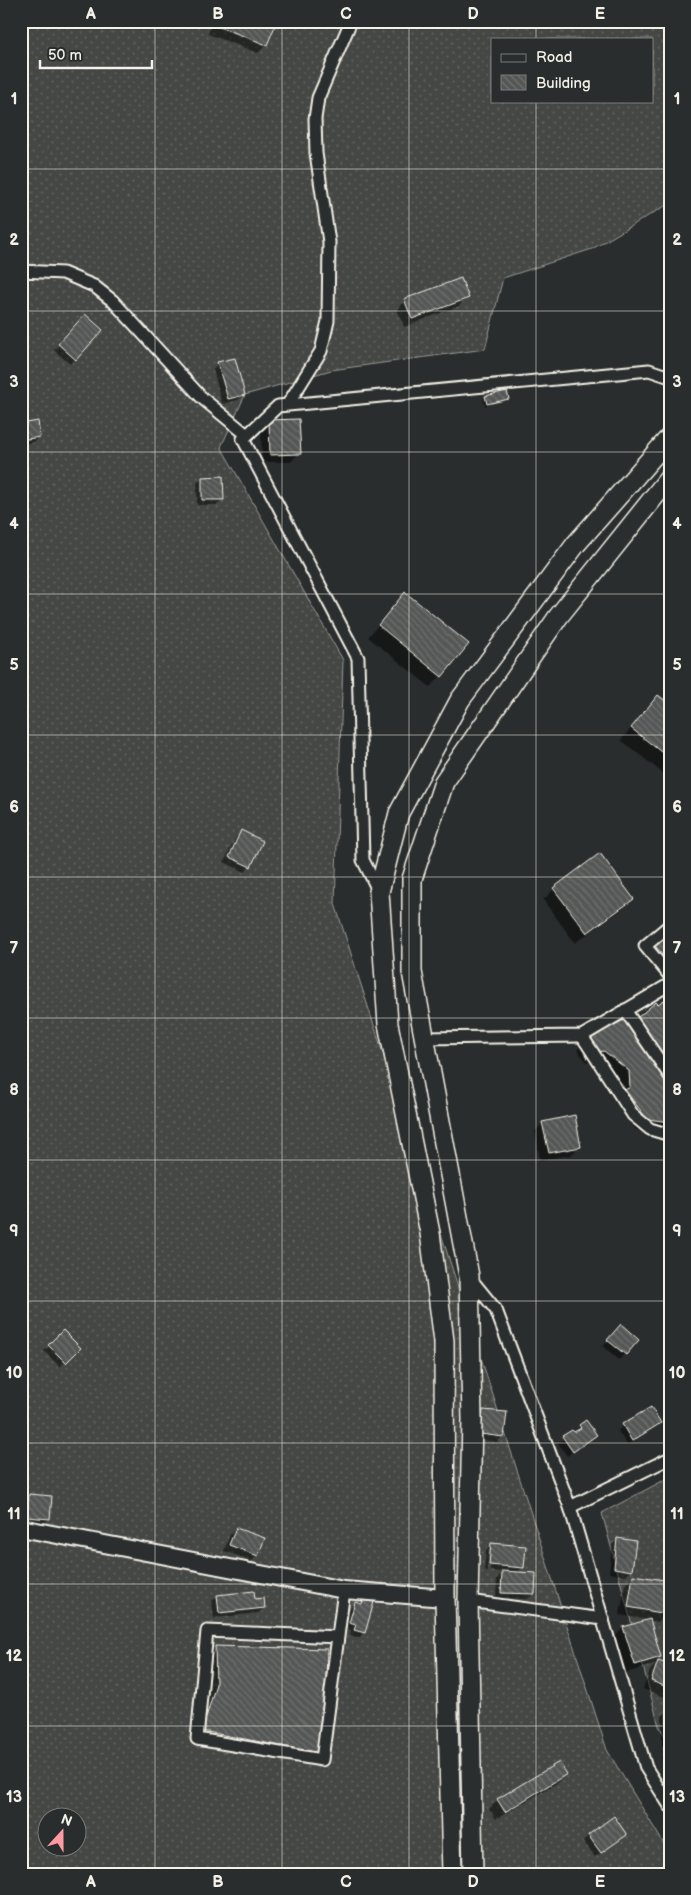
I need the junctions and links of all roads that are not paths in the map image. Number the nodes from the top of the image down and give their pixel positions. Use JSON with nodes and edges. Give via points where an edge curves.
{"nodes":[{"id":1,"x":351,"y":21,"type":"edge"},
{"id":2,"x":21,"y":271,"type":"edge"},
{"id":3,"x":670,"y":377,"type":"edge"},
{"id":4,"x":288,"y":404,"type":"junction"},
{"id":5,"x":247,"y":436,"type":"junction"},
{"id":6,"x":670,"y":437,"type":"edge"},
{"id":7,"x":670,"y":477,"type":"edge"},
{"id":8,"x":380,"y":892,"type":"junction"},
{"id":9,"x":670,"y":925,"type":"edge"},
{"id":10,"x":670,"y":976,"type":"edge"},
{"id":11,"x":670,"y":984,"type":"edge"},
{"id":12,"x":625,"y":1010,"type":"junction"},
{"id":13,"x":582,"y":1036,"type":"junction"},
{"id":14,"x":424,"y":1038,"type":"junction"},
{"id":15,"x":670,"y":1076,"type":"edge"},
{"id":16,"x":670,"y":1135,"type":"edge"},
{"id":17,"x":469,"y":1276,"type":"junction"},
{"id":18,"x":670,"y":1458,"type":"edge"},
{"id":19,"x":570,"y":1507,"type":"junction"},
{"id":20,"x":21,"y":1528,"type":"edge"},
{"id":21,"x":344,"y":1590,"type":"junction"},
{"id":22,"x":445,"y":1598,"type":"junction"},
{"id":23,"x":468,"y":1601,"type":"junction"},
{"id":24,"x":603,"y":1619,"type":"junction"},
{"id":25,"x":338,"y":1637,"type":"junction"},
{"id":26,"x":670,"y":1806,"type":"edge"},
{"id":27,"x":452,"y":1874,"type":"edge"},
{"id":28,"x":474,"y":1874,"type":"edge"}],
"edges":[{"from":1,"to":4,"type":"street","via":[[318,98],[315,119],[316,153],[329,242],[328,321],[321,351]]},
{"from":2,"to":5,"type":"street","via":[[63,273],[94,286],[113,301],[202,398]]},
{"from":3,"to":4,"type":"street","via":[[649,370]]},
{"from":4,"to":5,"type":"street","via":[[278,406]]},
{"from":5,"to":8,"type":"street","via":[[243,439],[358,658],[363,860]]},
{"from":6,"to":8,"type":"main road","via":[[576,544],[460,700],[399,813]]},
{"from":7,"to":14,"type":"main road","via":[[558,617],[444,782],[412,879],[412,972]]},
{"from":8,"to":22,"type":"main road","via":[[388,1024],[430,1233],[444,1341]]},
{"from":9,"to":10,"type":"street","via":[[645,946]]},
{"from":11,"to":12,"type":"street"},
{"from":12,"to":13,"type":"street"},
{"from":12,"to":15,"type":"street"},
{"from":13,"to":14,"type":"street"},
{"from":13,"to":16,"type":"street","via":[[633,1115],[650,1129]]},
{"from":14,"to":17,"type":"main road"},
{"from":17,"to":19,"type":"street","via":[[496,1310]]},
{"from":17,"to":23,"type":"main road","via":[[472,1420]]},
{"from":18,"to":19,"type":"street"},
{"from":19,"to":24,"type":"street"},
{"from":20,"to":21,"type":"street"},
{"from":21,"to":22,"type":"street"},
{"from":21,"to":25,"type":"street"},
{"from":22,"to":27,"type":"main road"},
{"from":23,"to":24,"type":"street"},
{"from":23,"to":28,"type":"main road"},
{"from":24,"to":26,"type":"street","via":[[646,1768]]},
{"from":25,"to":25,"type":"street","via":[[322,1760],[197,1739],[207,1631]]}]}
